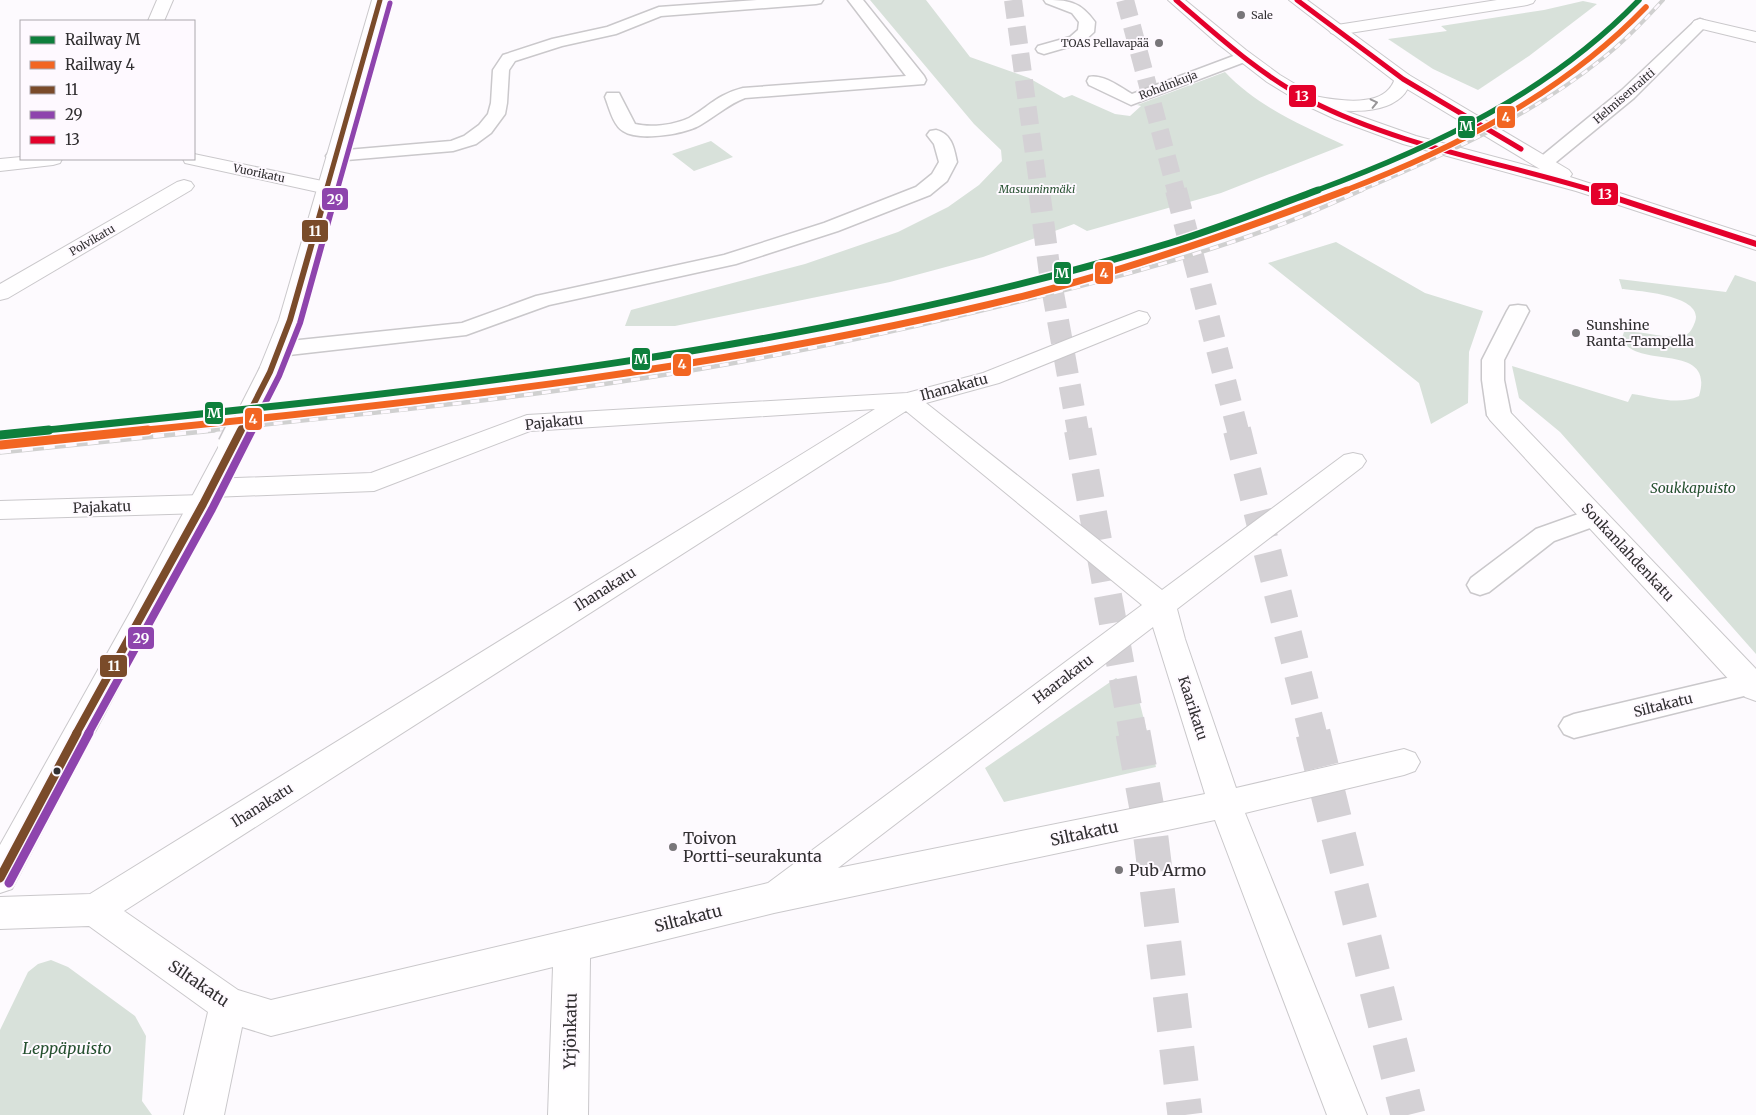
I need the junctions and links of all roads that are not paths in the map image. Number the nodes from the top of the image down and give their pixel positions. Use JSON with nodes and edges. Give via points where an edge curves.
{"nodes":[{"id":1,"x":165,"y":0,"type":"edge"},
{"id":2,"x":380,"y":0,"type":"edge"},
{"id":3,"x":816,"y":0,"type":"edge"},
{"id":4,"x":854,"y":0,"type":"edge"},
{"id":5,"x":1051,"y":0,"type":"edge"},
{"id":6,"x":1176,"y":0,"type":"edge"},
{"id":7,"x":1296,"y":0,"type":"edge"},
{"id":8,"x":1527,"y":0,"type":"edge"},
{"id":9,"x":156,"y":20,"type":"edge"},
{"id":10,"x":1700,"y":24,"type":"joint"},
{"id":11,"x":1338,"y":30,"type":"junction"},
{"id":12,"x":1756,"y":37,"type":"edge"},
{"id":13,"x":1044,"y":49,"type":"dead end"},
{"id":14,"x":1244,"y":56,"type":"junction"},
{"id":15,"x":1403,"y":79,"type":"junction"},
{"id":16,"x":1094,"y":81,"type":"dead end"},
{"id":17,"x":613,"y":97,"type":"dead end"},
{"id":18,"x":1309,"y":100,"type":"junction"},
{"id":19,"x":936,"y":135,"type":"dead end"},
{"id":20,"x":335,"y":156,"type":"junction"},
{"id":21,"x":44,"y":160,"type":"edge"},
{"id":22,"x":195,"y":160,"type":"edge"},
{"id":23,"x":1544,"y":163,"type":"junction"},
{"id":24,"x":0,"y":165,"type":"edge"},
{"id":25,"x":184,"y":186,"type":"dead end"},
{"id":26,"x":1582,"y":187,"type":"junction"},
{"id":27,"x":327,"y":188,"type":"junction"},
{"id":28,"x":1756,"y":244,"type":"edge"},
{"id":29,"x":0,"y":293,"type":"edge"},
{"id":30,"x":1518,"y":311,"type":"dead end"},
{"id":31,"x":1139,"y":318,"type":"dead end"},
{"id":32,"x":280,"y":350,"type":"junction"},
{"id":33,"x":907,"y":400,"type":"junction"},
{"id":34,"x":1499,"y":415,"type":"joint"},
{"id":35,"x":1353,"y":461,"type":"dead end"},
{"id":36,"x":207,"y":496,"type":"junction"},
{"id":37,"x":0,"y":510,"type":"edge"},
{"id":38,"x":1595,"y":517,"type":"junction"},
{"id":39,"x":1480,"y":584,"type":"dead end"},
{"id":40,"x":1162,"y":606,"type":"junction"},
{"id":41,"x":1754,"y":686,"type":"edge"},
{"id":42,"x":1574,"y":726,"type":"dead end"},
{"id":43,"x":1404,"y":762,"type":"dead end"},
{"id":44,"x":1225,"y":804,"type":"junction"},
{"id":45,"x":0,"y":878,"type":"edge"},
{"id":46,"x":774,"y":897,"type":"junction"},
{"id":47,"x":95,"y":910,"type":"junction"},
{"id":48,"x":0,"y":914,"type":"edge"},
{"id":49,"x":572,"y":947,"type":"junction"},
{"id":50,"x":228,"y":1005,"type":"junction"},
{"id":51,"x":204,"y":1115,"type":"edge"},
{"id":52,"x":568,"y":1115,"type":"edge"},
{"id":53,"x":1347,"y":1115,"type":"edge"}],
"edges":[{"from":1,"to":9,"type":"street"},
{"from":2,"to":20,"type":"street"},
{"from":3,"to":20,"type":"lane","via":[[659,12],[611,31],[558,42],[509,58],[501,70],[496,114],[485,129],[470,140],[453,146]]},
{"from":4,"to":17,"type":"lane","via":[[918,80],[743,93],[726,99],[694,122],[645,132],[629,128]]},
{"from":5,"to":13,"type":"lane","via":[[1077,10],[1087,22],[1086,32],[1076,40]]},
{"from":6,"to":14,"type":"street"},
{"from":7,"to":11,"type":"street"},
{"from":8,"to":11,"type":"street"},
{"from":10,"to":12,"type":"street"},
{"from":10,"to":23,"type":"lane","name":"Helmisenraitti","via":[[1628,94]]},
{"from":11,"to":15,"type":"street"},
{"from":14,"to":16,"type":"lane","name":"Rohdinkuja","via":[[1131,100]]},
{"from":14,"to":18,"type":"street"},
{"from":18,"to":15,"type":"street","one_way":true,"via":[[1346,106],[1381,102],[1402,87]]},
{"from":15,"to":23,"type":"street"},
{"from":18,"to":26,"type":"street","via":[[1384,132],[1475,160]]},
{"from":19,"to":32,"type":"lane","via":[[943,142],[948,162],[940,177],[923,191],[831,228],[729,260],[543,300],[466,329]]},
{"from":20,"to":27,"type":"street"},
{"from":21,"to":24,"type":"street"},
{"from":22,"to":27,"type":"street","name":"Vuorikatu"},
{"from":23,"to":26,"type":"street"},
{"from":25,"to":29,"type":"street","name":"Polvikatu"},
{"from":26,"to":28,"type":"street"},
{"from":27,"to":32,"type":"street"},
{"from":30,"to":34,"type":"lane","via":[[1493,360],[1492,380]]},
{"from":31,"to":33,"type":"street","name":"Ihanakatu","via":[[991,378]]},
{"from":32,"to":36,"type":"street","bridge":true},
{"from":33,"to":36,"type":"street","name":"Pajakatu","via":[[527,422],[374,482]]},
{"from":33,"to":40,"type":"street"},
{"from":33,"to":47,"type":"street","name":"Ihanakatu"},
{"from":34,"to":38,"type":"street","name":"Soukanlahdenkatu"},
{"from":35,"to":40,"type":"street","name":"Haarakatu"},
{"from":36,"to":37,"type":"street","name":"Pajakatu"},
{"from":36,"to":45,"type":"street"},
{"from":38,"to":39,"type":"lane","via":[[1545,535]]},
{"from":38,"to":41,"type":"street","name":"Soukanlahdenkatu"},
{"from":40,"to":44,"type":"street","name":"Kaarikatu"},
{"from":40,"to":46,"type":"street","name":"Haarakatu"},
{"from":41,"to":42,"type":"lane","name":"Siltakatu"},
{"from":43,"to":44,"type":"street","name":"Siltakatu"},
{"from":44,"to":46,"type":"street","name":"Siltakatu"},
{"from":44,"to":53,"type":"street","name":"Kaarikatu"},
{"from":46,"to":49,"type":"street","name":"Siltakatu"},
{"from":47,"to":48,"type":"street"},
{"from":47,"to":50,"type":"street","name":"Siltakatu"},
{"from":49,"to":50,"type":"street","name":"Siltakatu","via":[[271,1018]]},
{"from":49,"to":52,"type":"street","name":"Yrjönkatu"},
{"from":50,"to":51,"type":"street"}]}
